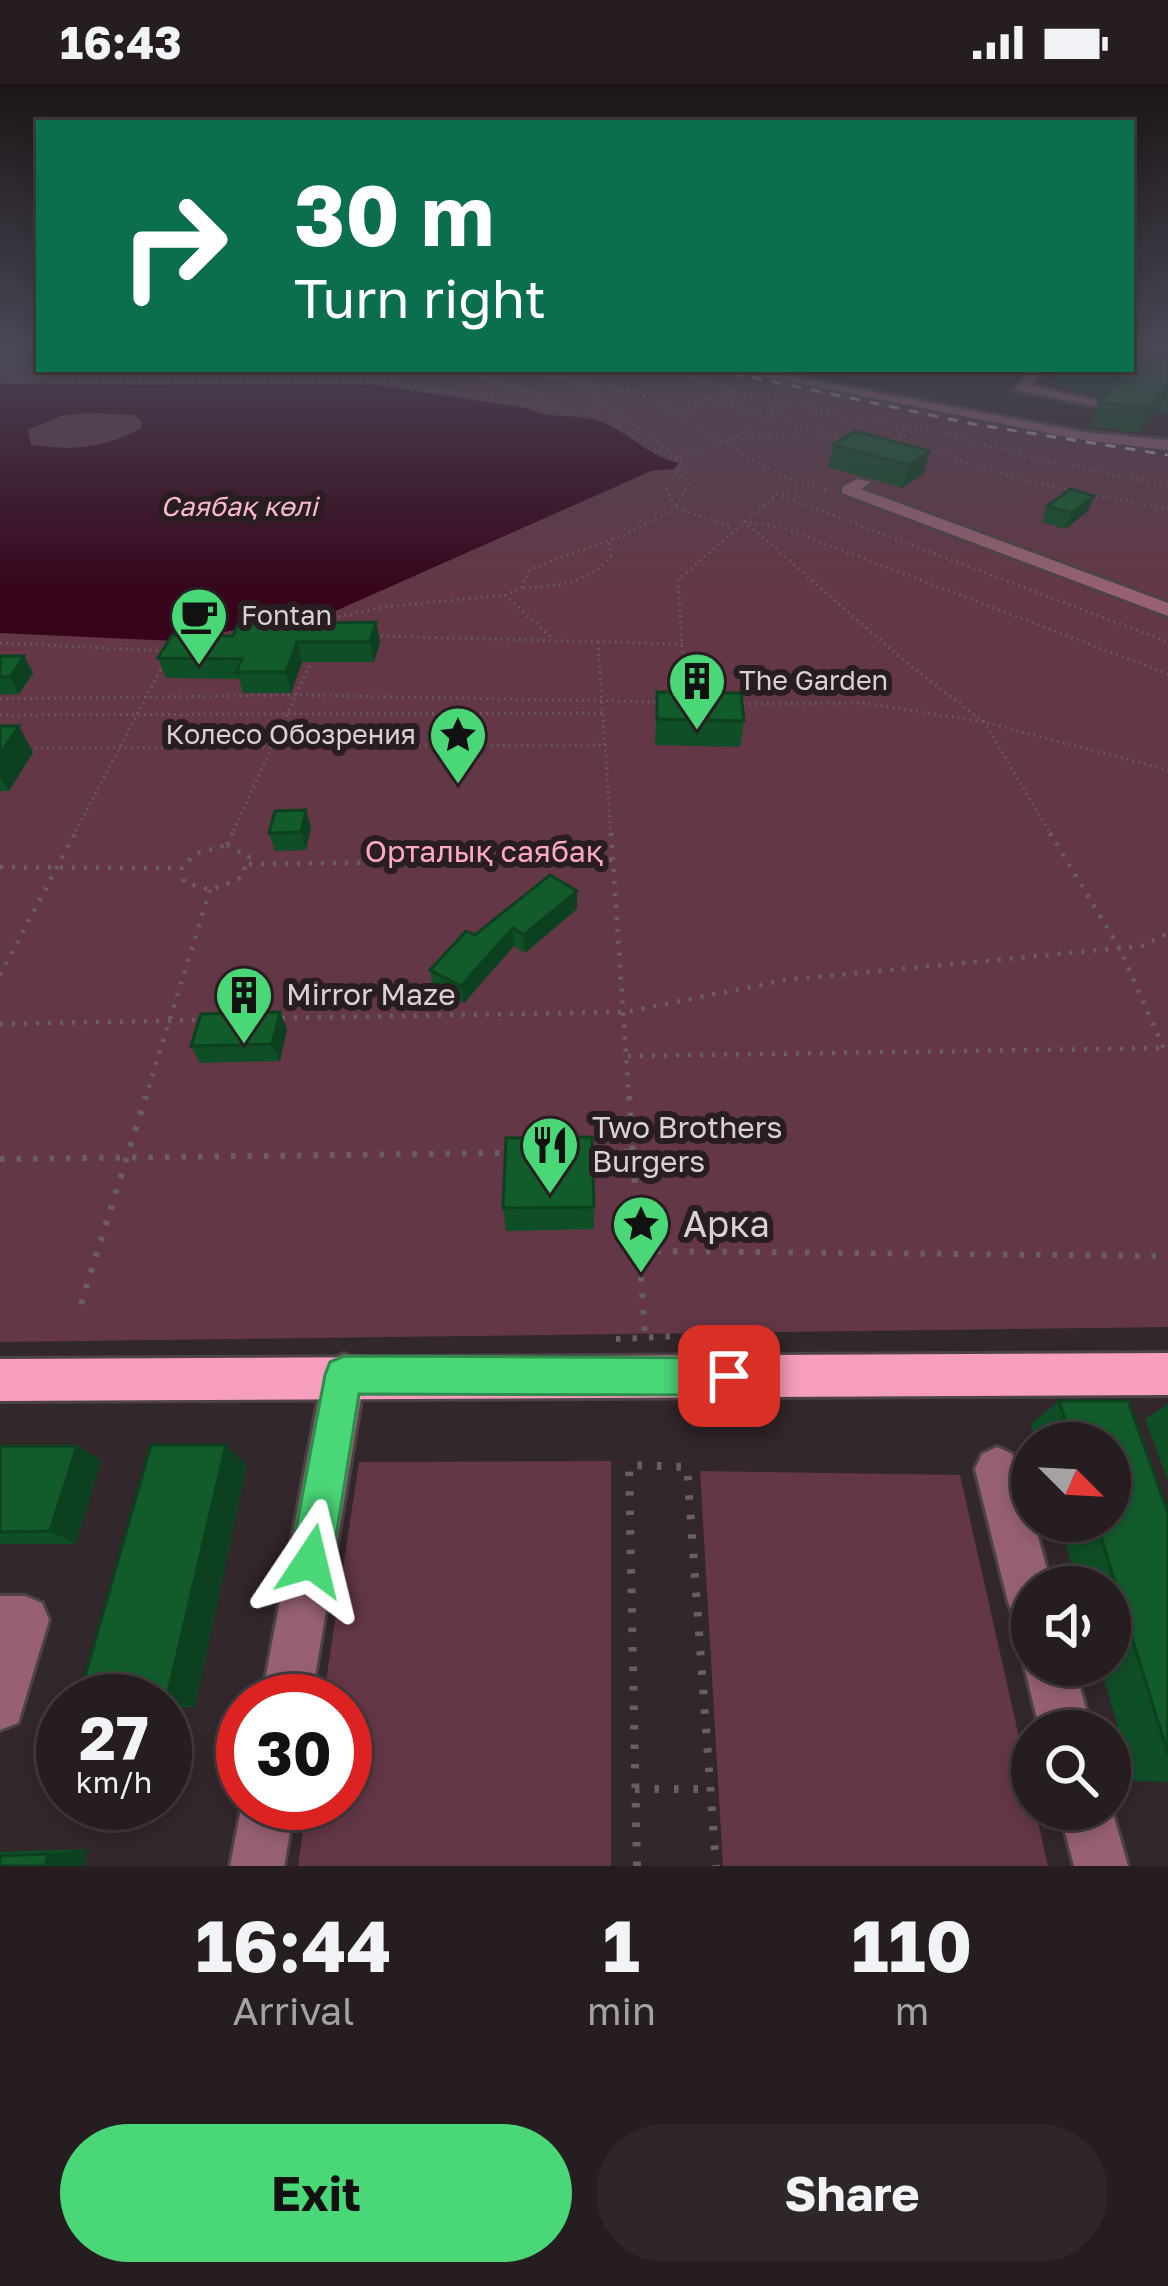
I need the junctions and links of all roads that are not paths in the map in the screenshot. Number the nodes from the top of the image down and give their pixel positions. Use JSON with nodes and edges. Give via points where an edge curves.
{"nodes":[{"id":1,"x":1038,"y":427,"type":"edge"},
{"id":2,"x":1159,"y":443,"type":"edge"},
{"id":3,"x":862,"y":489,"type":"road end"},
{"id":4,"x":1168,"y":610,"type":"edge"},
{"id":5,"x":1168,"y":1374,"type":"edge"},
{"id":6,"x":344,"y":1375,"type":"junction"},
{"id":7,"x":0,"y":1380,"type":"edge"},
{"id":8,"x":997,"y":1469,"type":"dead end"},
{"id":9,"x":1023,"y":1566,"type":"edge"},
{"id":10,"x":0,"y":1620,"type":"edge"},
{"id":11,"x":291,"y":1674,"type":"edge"},
{"id":12,"x":0,"y":1705,"type":"edge"},
{"id":13,"x":263,"y":1830,"type":"edge"},
{"id":14,"x":1092,"y":1830,"type":"edge"},
{"id":15,"x":257,"y":1866,"type":"edge"},
{"id":16,"x":1101,"y":1866,"type":"edge"}],
"edges":[{"from":1,"to":2,"type":"street"},
{"from":3,"to":4,"type":"street"},
{"from":5,"to":6,"type":"main road"},
{"from":6,"to":7,"type":"main road"},
{"from":6,"to":11,"type":"street"},
{"from":8,"to":9,"type":"street"},
{"from":10,"to":12,"type":"street","via":[[26,1620]]},
{"from":13,"to":15,"type":"street"},
{"from":14,"to":16,"type":"street"}]}
